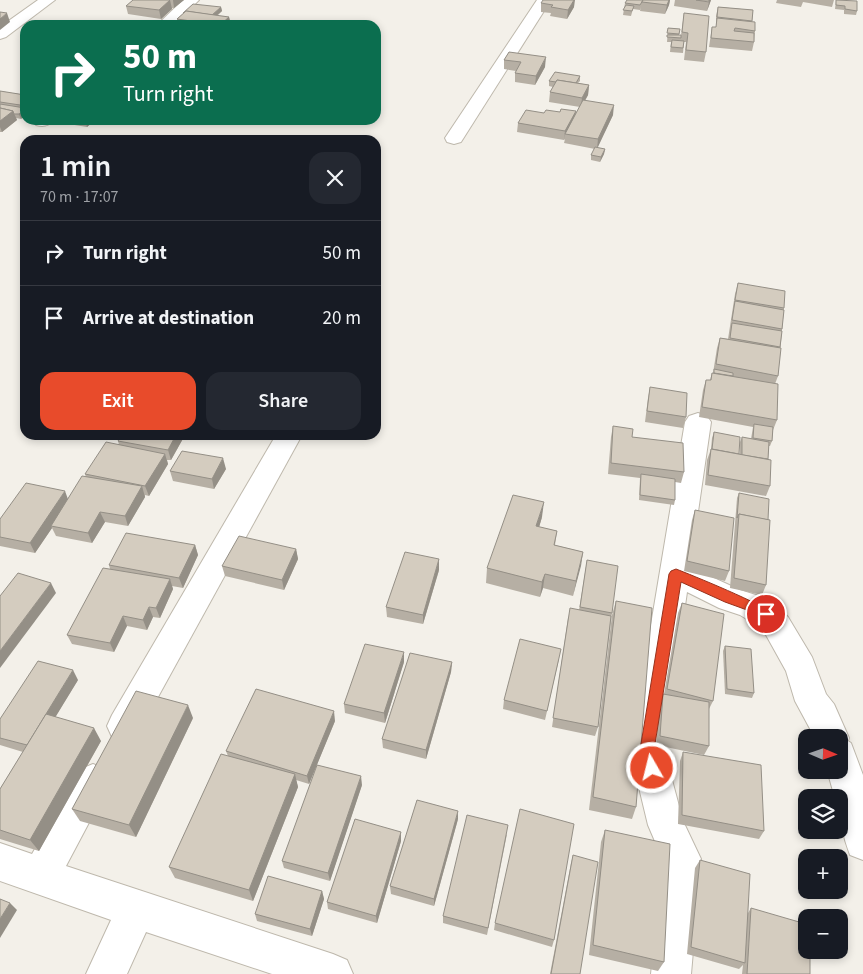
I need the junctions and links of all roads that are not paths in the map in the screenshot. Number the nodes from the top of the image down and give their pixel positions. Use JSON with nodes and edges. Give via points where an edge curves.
{"nodes":[{"id":1,"x":48,"y":0,"type":"edge"},
{"id":2,"x":192,"y":0,"type":"edge"},
{"id":3,"x":544,"y":0,"type":"edge"},
{"id":4,"x":170,"y":20,"type":"edge"},
{"id":5,"x":0,"y":34,"type":"edge"},
{"id":6,"x":454,"y":138,"type":"dead end"},
{"id":7,"x":698,"y":422,"type":"dead end"},
{"id":8,"x":286,"y":440,"type":"edge"},
{"id":9,"x":676,"y":574,"type":"junction"},
{"id":10,"x":828,"y":729,"type":"edge"},
{"id":11,"x":847,"y":779,"type":"edge"},
{"id":12,"x":863,"y":842,"type":"edge"},
{"id":13,"x":0,"y":862,"type":"edge"},
{"id":14,"x":40,"y":876,"type":"junction"},
{"id":15,"x":136,"y":910,"type":"junction"},
{"id":16,"x":308,"y":970,"type":"edge"},
{"id":17,"x":106,"y":974,"type":"edge"},
{"id":18,"x":671,"y":974,"type":"edge"}],
"edges":[{"from":1,"to":5,"type":"street"},
{"from":2,"to":4,"type":"street"},
{"from":3,"to":6,"type":"street"},
{"from":7,"to":9,"type":"street"},
{"from":8,"to":14,"type":"street"},
{"from":9,"to":10,"type":"street","via":[[766,614],[801,667],[812,701]]},
{"from":9,"to":18,"type":"street","via":[[647,750],[666,825],[682,859]]},
{"from":11,"to":12,"type":"street","via":[[860,817]]},
{"from":13,"to":14,"type":"street"},
{"from":14,"to":15,"type":"street"},
{"from":15,"to":16,"type":"street"},
{"from":15,"to":17,"type":"street"}]}
